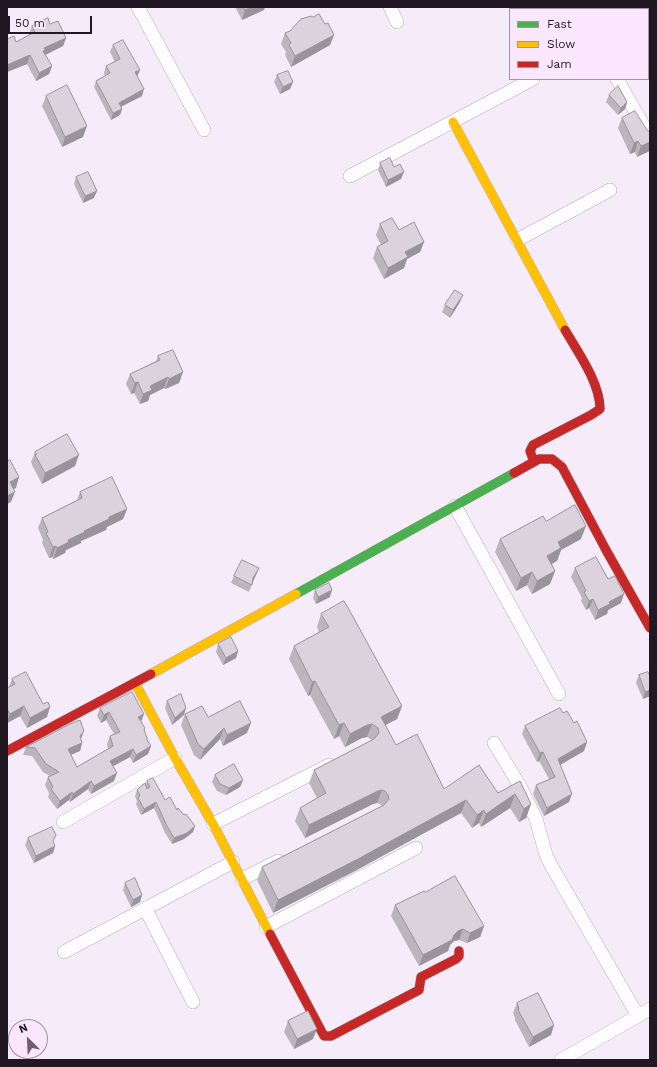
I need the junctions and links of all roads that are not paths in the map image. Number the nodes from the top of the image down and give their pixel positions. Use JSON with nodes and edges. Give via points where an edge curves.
{"nodes":[{"id":1,"x":138,"y":7,"type":"edge"},
{"id":2,"x":390,"y":7,"type":"edge"},
{"id":3,"x":396,"y":22,"type":"dead end"},
{"id":4,"x":531,"y":80,"type":"edge"},
{"id":5,"x":618,"y":80,"type":"edge"},
{"id":6,"x":645,"y":118,"type":"edge"},
{"id":7,"x":453,"y":122,"type":"junction"},
{"id":8,"x":204,"y":130,"type":"dead end"},
{"id":9,"x":650,"y":137,"type":"edge"},
{"id":10,"x":350,"y":176,"type":"dead end"},
{"id":11,"x":610,"y":190,"type":"dead end"},
{"id":12,"x":517,"y":240,"type":"junction"},
{"id":13,"x":534,"y":462,"type":"junction"},
{"id":14,"x":456,"y":506,"type":"junction"},
{"id":15,"x":650,"y":628,"type":"edge"},
{"id":16,"x":135,"y":683,"type":"junction"},
{"id":17,"x":559,"y":694,"type":"dead end"},
{"id":18,"x":494,"y":743,"type":"dead end"},
{"id":19,"x":7,"y":751,"type":"edge"},
{"id":20,"x":175,"y":758,"type":"junction"},
{"id":21,"x":338,"y":760,"type":"edge"},
{"id":22,"x":63,"y":822,"type":"dead end"},
{"id":23,"x":213,"y":824,"type":"junction"},
{"id":24,"x":416,"y":848,"type":"dead end"},
{"id":25,"x":291,"y":854,"type":"edge"},
{"id":26,"x":233,"y":862,"type":"junction"},
{"id":27,"x":242,"y":879,"type":"junction"},
{"id":28,"x":146,"y":908,"type":"junction"},
{"id":29,"x":266,"y":927,"type":"junction"},
{"id":30,"x":64,"y":952,"type":"dead end"},
{"id":31,"x":459,"y":952,"type":"dead end"},
{"id":32,"x":193,"y":1002,"type":"dead end"},
{"id":33,"x":650,"y":1009,"type":"edge"},
{"id":34,"x":638,"y":1016,"type":"junction"},
{"id":35,"x":561,"y":1060,"type":"edge"}],
"edges":[{"from":1,"to":8,"type":"street"},
{"from":2,"to":3,"type":"street"},
{"from":4,"to":7,"type":"street"},
{"from":5,"to":6,"type":"street"},
{"from":6,"to":9,"type":"street"},
{"from":7,"to":10,"type":"street"},
{"from":7,"to":12,"type":"street"},
{"from":11,"to":12,"type":"street"},
{"from":12,"to":13,"type":"street","via":[[601,399],[600,409],[533,445],[529,452]]},
{"from":13,"to":14,"type":"street"},
{"from":13,"to":15,"type":"street","via":[[539,459],[552,459],[562,467]]},
{"from":14,"to":16,"type":"street"},
{"from":14,"to":17,"type":"street"},
{"from":16,"to":19,"type":"street"},
{"from":16,"to":20,"type":"street"},
{"from":18,"to":34,"type":"street","via":[[536,818],[552,867]]},
{"from":20,"to":22,"type":"street"},
{"from":20,"to":23,"type":"street"},
{"from":21,"to":23,"type":"street"},
{"from":23,"to":26,"type":"street"},
{"from":24,"to":29,"type":"street"},
{"from":25,"to":27,"type":"street"},
{"from":26,"to":27,"type":"street"},
{"from":26,"to":28,"type":"street"},
{"from":27,"to":29,"type":"street"},
{"from":28,"to":30,"type":"street"},
{"from":28,"to":32,"type":"street"},
{"from":29,"to":31,"type":"street","via":[[325,1037],[418,990],[421,977],[456,959]]},
{"from":33,"to":34,"type":"street"},
{"from":34,"to":35,"type":"street"}]}
